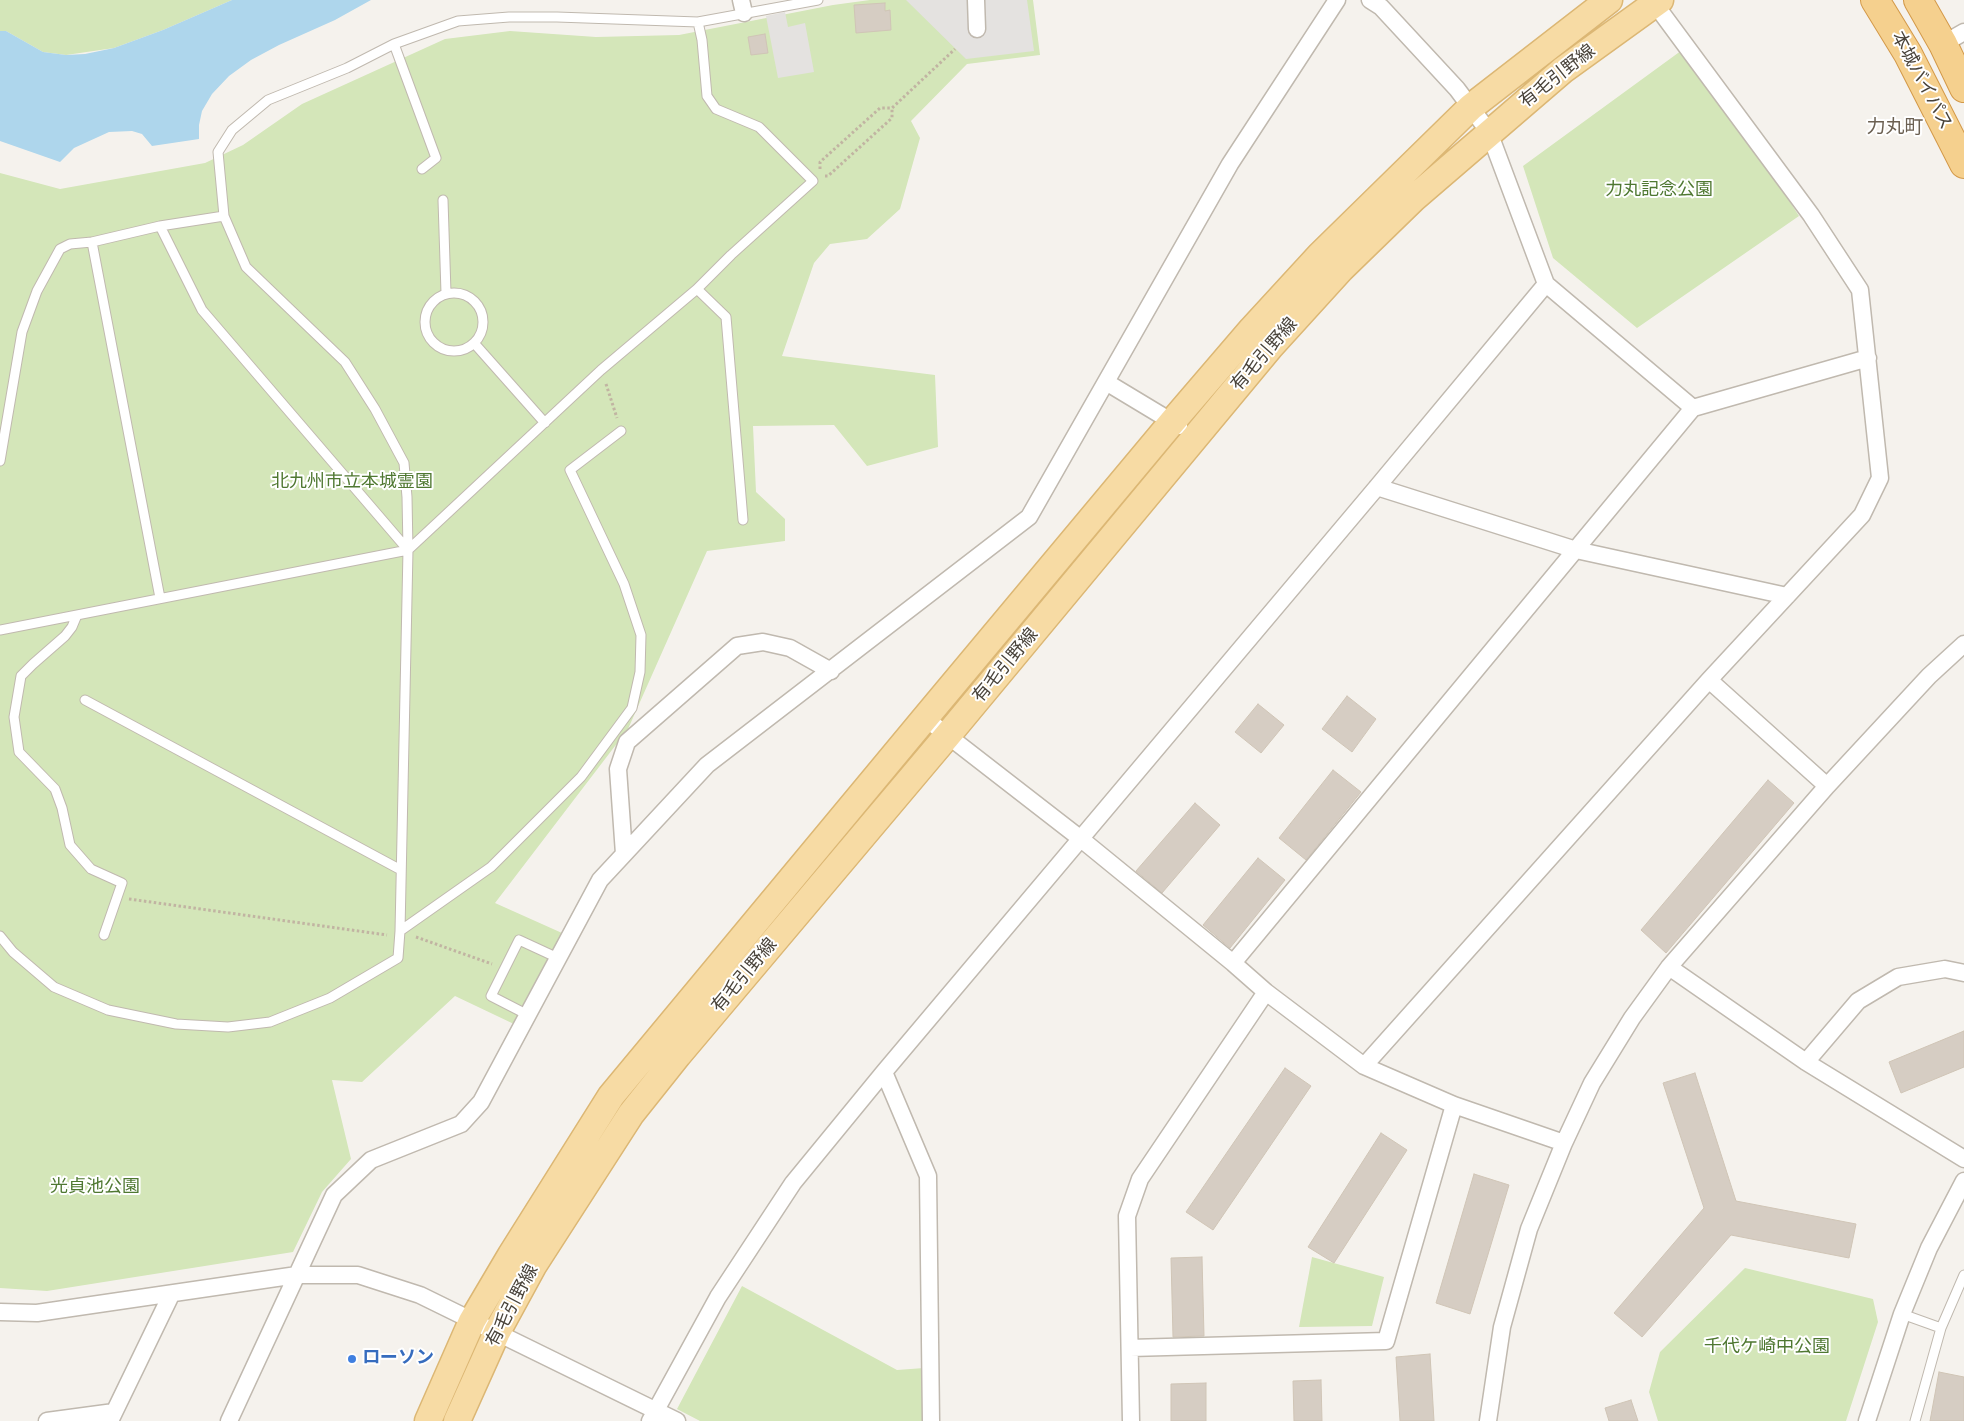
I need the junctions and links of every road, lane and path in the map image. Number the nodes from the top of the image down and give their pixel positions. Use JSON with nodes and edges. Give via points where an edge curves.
{"nodes":[{"id":1,"x":818,"y":0,"type":"edge"},
{"id":2,"x":976,"y":0,"type":"edge"},
{"id":3,"x":1337,"y":0,"type":"edge"},
{"id":4,"x":1609,"y":0,"type":"edge"},
{"id":5,"x":1875,"y":0,"type":"edge"},
{"id":6,"x":1918,"y":0,"type":"edge"},
{"id":7,"x":1380,"y":2,"type":"edge"},
{"id":8,"x":1658,"y":2,"type":"edge"},
{"id":9,"x":743,"y":6,"type":"edge"},
{"id":10,"x":698,"y":22,"type":"junction"},
{"id":11,"x":977,"y":29,"type":"dead end"},
{"id":12,"x":1953,"y":38,"type":"edge"},
{"id":13,"x":394,"y":44,"type":"junction"},
{"id":14,"x":955,"y":49,"type":"dead end"},
{"id":15,"x":1964,"y":88,"type":"edge"},
{"id":16,"x":1471,"y":107,"type":"junction"},
{"id":17,"x":892,"y":108,"type":"junction"},
{"id":18,"x":1490,"y":132,"type":"junction"},
{"id":19,"x":1964,"y":164,"type":"edge"},
{"id":20,"x":422,"y":169,"type":"dead end"},
{"id":21,"x":443,"y":200,"type":"dead end"},
{"id":22,"x":224,"y":216,"type":"junction"},
{"id":23,"x":160,"y":226,"type":"junction"},
{"id":24,"x":92,"y":242,"type":"junction"},
{"id":25,"x":1546,"y":284,"type":"junction"},
{"id":26,"x":697,"y":289,"type":"junction"},
{"id":27,"x":446,"y":294,"type":"junction"},
{"id":28,"x":474,"y":343,"type":"junction"},
{"id":29,"x":1868,"y":358,"type":"junction"},
{"id":30,"x":601,"y":370,"type":"junction"},
{"id":31,"x":1106,"y":382,"type":"junction"},
{"id":32,"x":1693,"y":408,"type":"junction"},
{"id":33,"x":1172,"y":421,"type":"junction"},
{"id":34,"x":544,"y":423,"type":"junction"},
{"id":35,"x":621,"y":431,"type":"joint"},
{"id":36,"x":1194,"y":438,"type":"junction"},
{"id":37,"x":0,"y":461,"type":"edge"},
{"id":38,"x":1377,"y":488,"type":"junction"},
{"id":39,"x":743,"y":520,"type":"dead end"},
{"id":40,"x":408,"y":550,"type":"junction"},
{"id":41,"x":1576,"y":550,"type":"junction"},
{"id":42,"x":1787,"y":596,"type":"junction"},
{"id":43,"x":160,"y":598,"type":"junction"},
{"id":44,"x":77,"y":615,"type":"junction"},
{"id":45,"x":0,"y":630,"type":"edge"},
{"id":46,"x":1964,"y":644,"type":"edge"},
{"id":47,"x":831,"y":671,"type":"junction"},
{"id":48,"x":1709,"y":680,"type":"junction"},
{"id":49,"x":85,"y":700,"type":"dead end"},
{"id":50,"x":925,"y":718,"type":"junction"},
{"id":51,"x":947,"y":736,"type":"junction"},
{"id":52,"x":1827,"y":786,"type":"junction"},
{"id":53,"x":1081,"y":840,"type":"junction"},
{"id":54,"x":624,"y":854,"type":"junction"},
{"id":55,"x":401,"y":870,"type":"junction"},
{"id":56,"x":122,"y":898,"type":"junction"},
{"id":57,"x":400,"y":932,"type":"junction"},
{"id":58,"x":104,"y":935,"type":"dead end"},
{"id":59,"x":0,"y":936,"type":"edge"},
{"id":60,"x":558,"y":958,"type":"junction"},
{"id":61,"x":1233,"y":963,"type":"junction"},
{"id":62,"x":1669,"y":967,"type":"junction"},
{"id":63,"x":505,"y":968,"type":"junction"},
{"id":64,"x":1964,"y":973,"type":"edge"},
{"id":65,"x":1266,"y":992,"type":"junction"},
{"id":66,"x":528,"y":1015,"type":"junction"},
{"id":67,"x":1806,"y":1062,"type":"junction"},
{"id":68,"x":1364,"y":1066,"type":"junction"},
{"id":69,"x":884,"y":1072,"type":"junction"},
{"id":70,"x":1454,"y":1105,"type":"junction"},
{"id":71,"x":1564,"y":1143,"type":"junction"},
{"id":72,"x":1964,"y":1159,"type":"edge"},
{"id":73,"x":1964,"y":1181,"type":"edge"},
{"id":74,"x":1964,"y":1275,"type":"edge"},
{"id":75,"x":297,"y":1276,"type":"junction"},
{"id":76,"x":171,"y":1295,"type":"junction"},
{"id":77,"x":0,"y":1312,"type":"edge"},
{"id":78,"x":1902,"y":1314,"type":"junction"},
{"id":79,"x":472,"y":1322,"type":"junction"},
{"id":80,"x":1941,"y":1328,"type":"junction"},
{"id":81,"x":497,"y":1332,"type":"junction"},
{"id":82,"x":1130,"y":1348,"type":"junction"},
{"id":83,"x":653,"y":1415,"type":"edge"},
{"id":84,"x":112,"y":1416,"type":"edge"},
{"id":85,"x":47,"y":1421,"type":"edge"},
{"id":86,"x":229,"y":1421,"type":"edge"},
{"id":87,"x":428,"y":1421,"type":"edge"},
{"id":88,"x":457,"y":1421,"type":"edge"},
{"id":89,"x":677,"y":1421,"type":"edge"},
{"id":90,"x":931,"y":1421,"type":"edge"},
{"id":91,"x":1132,"y":1421,"type":"edge"},
{"id":92,"x":1488,"y":1421,"type":"edge"},
{"id":93,"x":1867,"y":1421,"type":"edge"},
{"id":94,"x":1915,"y":1421,"type":"edge"}],
"edges":[{"from":1,"to":9,"type":"lane"},
{"from":2,"to":11,"type":"street"},
{"from":3,"to":31,"type":"street","via":[[1230,164]]},
{"from":4,"to":16,"type":"main road","name":"有毛引野線"},
{"from":5,"to":19,"type":"highway","name":"本城バイパス","via":[[1908,54]]},
{"from":6,"to":12,"type":"highway","name":"本城バイパス"},
{"from":7,"to":16,"type":"street"},
{"from":8,"to":18,"type":"main road","name":"有毛引野線","via":[[1563,70]]},
{"from":8,"to":29,"type":"street","via":[[1811,215],[1860,290]]},
{"from":9,"to":10,"type":"lane"},
{"from":10,"to":13,"type":"lane","via":[[510,17],[458,21]]},
{"from":10,"to":26,"type":"lane","via":[[707,96],[716,109],[759,127],[812,181]]},
{"from":12,"to":15,"type":"highway","name":"本城バイパス"},
{"from":13,"to":20,"type":"lane","via":[[436,158]]},
{"from":13,"to":22,"type":"lane","via":[[347,68],[268,100],[232,130],[218,152]]},
{"from":14,"to":17,"type":"path"},
{"from":16,"to":18,"type":"street"},
{"from":16,"to":33,"type":"main road","name":"有毛引野線","via":[[1320,254]]},
{"from":17,"to":17,"type":"path","via":[[892,118],[828,176],[819,176],[820,162],[880,108]]},
{"from":18,"to":25,"type":"street"},
{"from":18,"to":36,"type":"main road","name":"有毛引野線","via":[[1413,199],[1341,269]]},
{"from":21,"to":27,"type":"lane"},
{"from":22,"to":23,"type":"lane"},
{"from":22,"to":40,"type":"lane","via":[[246,267],[345,362],[375,409],[404,463]]},
{"from":23,"to":24,"type":"lane"},
{"from":23,"to":40,"type":"lane","via":[[202,310]]},
{"from":24,"to":37,"type":"lane","via":[[70,244],[60,249],[38,291],[22,332]]},
{"from":24,"to":43,"type":"lane"},
{"from":25,"to":32,"type":"street"},
{"from":25,"to":38,"type":"street"},
{"from":26,"to":30,"type":"lane"},
{"from":26,"to":39,"type":"lane","via":[[726,318]]},
{"from":27,"to":28,"type":"lane","via":[[468,297],[482,314],[482,330]]},
{"from":27,"to":28,"type":"lane","via":[[433,301],[425,314],[425,330],[433,343],[446,351],[461,350]]},
{"from":28,"to":34,"type":"lane"},
{"from":29,"to":32,"type":"street"},
{"from":29,"to":42,"type":"street","via":[[1880,478],[1862,516]]},
{"from":30,"to":34,"type":"lane"},
{"from":30,"to":35,"type":"path"},
{"from":31,"to":33,"type":"street"},
{"from":31,"to":47,"type":"street","via":[[1029,517]]},
{"from":32,"to":41,"type":"street"},
{"from":33,"to":36,"type":"street"},
{"from":33,"to":50,"type":"main road","name":"有毛引野線"},
{"from":34,"to":40,"type":"lane"},
{"from":35,"to":57,"type":"lane","via":[[570,470],[624,584],[641,635],[640,672],[632,708],[581,777],[491,867]]},
{"from":36,"to":51,"type":"main road","name":"有毛引野線"},
{"from":38,"to":41,"type":"street"},
{"from":38,"to":53,"type":"street"},
{"from":40,"to":43,"type":"lane"},
{"from":40,"to":55,"type":"lane"},
{"from":41,"to":42,"type":"street"},
{"from":41,"to":61,"type":"street"},
{"from":42,"to":48,"type":"street"},
{"from":43,"to":44,"type":"lane"},
{"from":44,"to":45,"type":"lane"},
{"from":44,"to":56,"type":"lane","via":[[65,636],[21,676],[14,717],[19,752],[55,789],[70,845],[91,869],[122,883]]},
{"from":46,"to":52,"type":"street","via":[[1929,676]]},
{"from":47,"to":54,"type":"street","via":[[707,765]]},
{"from":47,"to":54,"type":"street","via":[[790,648],[763,642],[736,646],[627,742],[618,769]]},
{"from":48,"to":52,"type":"street"},
{"from":48,"to":68,"type":"street"},
{"from":49,"to":55,"type":"lane"},
{"from":50,"to":51,"type":"street"},
{"from":50,"to":79,"type":"main road","name":"有毛引野線","via":[[611,1096]]},
{"from":51,"to":53,"type":"street"},
{"from":51,"to":81,"type":"main road","name":"有毛引野線","via":[[631,1114],[534,1266]]},
{"from":52,"to":62,"type":"street"},
{"from":53,"to":61,"type":"street"},
{"from":53,"to":69,"type":"street"},
{"from":54,"to":60,"type":"street","via":[[600,880]]},
{"from":55,"to":57,"type":"lane"},
{"from":56,"to":57,"type":"path","via":[[396,936]]},
{"from":56,"to":58,"type":"lane"},
{"from":57,"to":59,"type":"lane","via":[[398,958],[330,998],[270,1022],[228,1027],[176,1024],[108,1010],[54,987],[13,952]]},
{"from":57,"to":63,"type":"path"},
{"from":60,"to":63,"type":"lane","via":[[519,940]]},
{"from":60,"to":66,"type":"street"},
{"from":61,"to":65,"type":"street"},
{"from":62,"to":67,"type":"street"},
{"from":62,"to":71,"type":"street","via":[[1632,1018],[1592,1083]]},
{"from":63,"to":66,"type":"lane","via":[[491,996]]},
{"from":64,"to":67,"type":"street","via":[[1945,969],[1898,977],[1858,1001]]},
{"from":65,"to":68,"type":"street"},
{"from":65,"to":82,"type":"street","via":[[1140,1179],[1127,1216]]},
{"from":66,"to":75,"type":"street","via":[[481,1102],[461,1124],[371,1160],[334,1195]]},
{"from":67,"to":72,"type":"street"},
{"from":68,"to":70,"type":"street"},
{"from":69,"to":83,"type":"street","via":[[793,1183],[718,1296]]},
{"from":69,"to":90,"type":"street","via":[[928,1176]]},
{"from":70,"to":71,"type":"street"},
{"from":70,"to":82,"type":"street","via":[[1386,1341]]},
{"from":71,"to":92,"type":"street","via":[[1526,1238],[1502,1327]]},
{"from":73,"to":78,"type":"street","via":[[1929,1248]]},
{"from":74,"to":80,"type":"lane"},
{"from":75,"to":76,"type":"street"},
{"from":75,"to":79,"type":"street","via":[[358,1275],[420,1295]]},
{"from":75,"to":86,"type":"street"},
{"from":76,"to":77,"type":"street","via":[[37,1313]]},
{"from":76,"to":84,"type":"street"},
{"from":78,"to":80,"type":"lane"},
{"from":78,"to":93,"type":"street"},
{"from":79,"to":81,"type":"street"},
{"from":79,"to":87,"type":"main road","name":"有毛引野線"},
{"from":80,"to":94,"type":"lane"},
{"from":81,"to":83,"type":"street"},
{"from":81,"to":88,"type":"main road","name":"有毛引野線"},
{"from":82,"to":91,"type":"street"},
{"from":83,"to":89,"type":"street"},
{"from":84,"to":85,"type":"street"}]}
